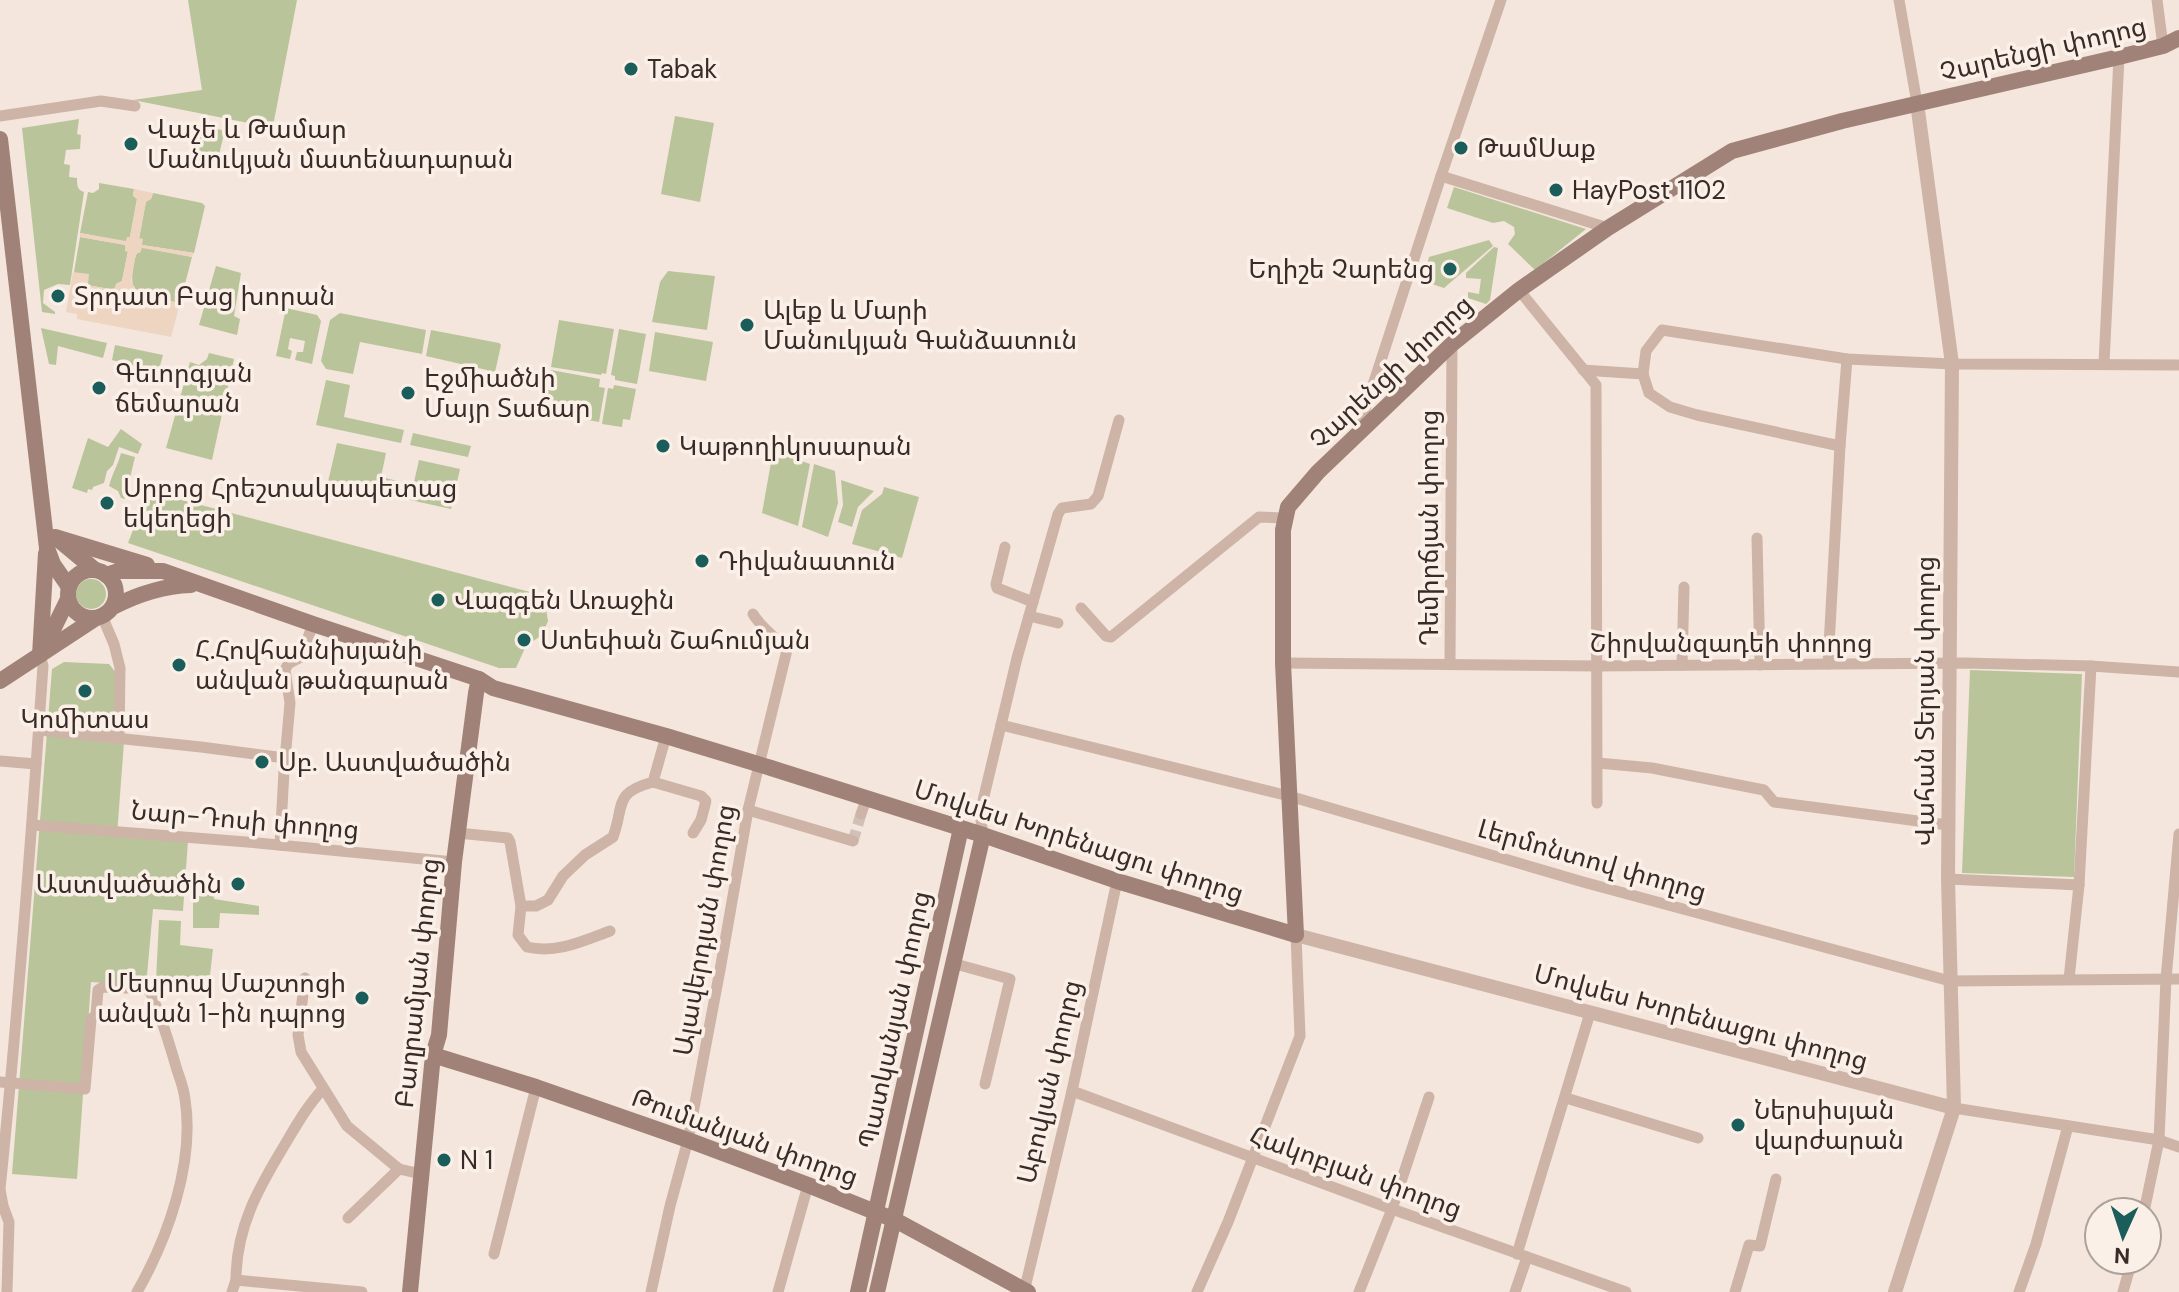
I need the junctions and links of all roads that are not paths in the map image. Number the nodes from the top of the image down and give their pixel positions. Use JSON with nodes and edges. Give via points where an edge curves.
{"nodes":[{"id":1,"x":1501,"y":0,"type":"edge"},
{"id":2,"x":1899,"y":0,"type":"edge"},
{"id":3,"x":2157,"y":0,"type":"edge"},
{"id":4,"x":2179,"y":38,"type":"edge"},
{"id":5,"x":2163,"y":46,"type":"junction"},
{"id":6,"x":2119,"y":57,"type":"junction"},
{"id":7,"x":1917,"y":103,"type":"junction"},
{"id":8,"x":135,"y":106,"type":"dead end"},
{"id":9,"x":0,"y":116,"type":"edge"},
{"id":10,"x":0,"y":139,"type":"edge"},
{"id":11,"x":1441,"y":176,"type":"junction"},
{"id":12,"x":1608,"y":228,"type":"junction"},
{"id":13,"x":1519,"y":290,"type":"junction"},
{"id":14,"x":1452,"y":344,"type":"junction"},
{"id":15,"x":1847,"y":359,"type":"junction"},
{"id":16,"x":2104,"y":363,"type":"junction"},
{"id":17,"x":1952,"y":364,"type":"junction"},
{"id":18,"x":2179,"y":365,"type":"edge"},
{"id":19,"x":1583,"y":370,"type":"junction"},
{"id":20,"x":1643,"y":374,"type":"junction"},
{"id":21,"x":1119,"y":420,"type":"dead end"},
{"id":22,"x":1357,"y":433,"type":"junction"},
{"id":23,"x":1840,"y":446,"type":"junction"},
{"id":24,"x":1284,"y":518,"type":"junction"},
{"id":25,"x":49,"y":536,"type":"junction"},
{"id":26,"x":1757,"y":538,"type":"dead end"},
{"id":27,"x":1005,"y":547,"type":"dead end"},
{"id":28,"x":163,"y":571,"type":"junction"},
{"id":29,"x":100,"y":573,"type":"junction"},
{"id":30,"x":201,"y":584,"type":"junction"},
{"id":31,"x":1684,"y":587,"type":"dead end"},
{"id":32,"x":68,"y":593,"type":"junction"},
{"id":33,"x":1033,"y":602,"type":"junction"},
{"id":34,"x":1081,"y":608,"type":"dead end"},
{"id":35,"x":104,"y":614,"type":"junction"},
{"id":36,"x":753,"y":614,"type":"dead end"},
{"id":37,"x":1029,"y":616,"type":"junction"},
{"id":38,"x":1058,"y":623,"type":"dead end"},
{"id":39,"x":313,"y":624,"type":"junction"},
{"id":40,"x":40,"y":655,"type":"junction"},
{"id":41,"x":1283,"y":663,"type":"junction"},
{"id":42,"x":1450,"y":664,"type":"junction"},
{"id":43,"x":1828,"y":664,"type":"junction"},
{"id":44,"x":1949,"y":664,"type":"junction"},
{"id":45,"x":1682,"y":665,"type":"junction"},
{"id":46,"x":1760,"y":665,"type":"junction"},
{"id":47,"x":1597,"y":666,"type":"junction"},
{"id":48,"x":2091,"y":666,"type":"junction"},
{"id":49,"x":2179,"y":672,"type":"edge"},
{"id":50,"x":479,"y":679,"type":"junction"},
{"id":51,"x":0,"y":681,"type":"edge"},
{"id":52,"x":1001,"y":725,"type":"junction"},
{"id":53,"x":39,"y":730,"type":"junction"},
{"id":54,"x":666,"y":736,"type":"junction"},
{"id":55,"x":119,"y":738,"type":"junction"},
{"id":56,"x":285,"y":758,"type":"junction"},
{"id":57,"x":0,"y":761,"type":"edge"},
{"id":58,"x":1598,"y":763,"type":"junction"},
{"id":59,"x":36,"y":764,"type":"junction"},
{"id":60,"x":758,"y":764,"type":"junction"},
{"id":61,"x":653,"y":782,"type":"junction"},
{"id":62,"x":1289,"y":796,"type":"junction"},
{"id":63,"x":867,"y":797,"type":"junction"},
{"id":64,"x":1597,"y":803,"type":"dead end"},
{"id":65,"x":748,"y":810,"type":"junction"},
{"id":66,"x":980,"y":813,"type":"junction"},
{"id":67,"x":861,"y":814,"type":"tunnel mouth"},
{"id":68,"x":32,"y":825,"type":"junction"},
{"id":69,"x":1948,"y":825,"type":"junction"},
{"id":70,"x":961,"y":828,"type":"junction"},
{"id":71,"x":458,"y":833,"type":"junction"},
{"id":72,"x":693,"y":833,"type":"dead end"},
{"id":73,"x":2179,"y":834,"type":"edge"},
{"id":74,"x":983,"y":835,"type":"junction"},
{"id":75,"x":853,"y":841,"type":"dead end"},
{"id":76,"x":280,"y":845,"type":"junction"},
{"id":77,"x":454,"y":862,"type":"junction"},
{"id":78,"x":1948,"y":879,"type":"junction"},
{"id":79,"x":1117,"y":881,"type":"junction"},
{"id":80,"x":2079,"y":885,"type":"junction"},
{"id":81,"x":521,"y":906,"type":"junction"},
{"id":82,"x":610,"y":931,"type":"dead end"},
{"id":83,"x":1296,"y":935,"type":"junction"},
{"id":84,"x":952,"y":963,"type":"junction"},
{"id":85,"x":305,"y":978,"type":"dead end"},
{"id":86,"x":2069,"y":979,"type":"junction"},
{"id":87,"x":2173,"y":979,"type":"edge"},
{"id":88,"x":1950,"y":981,"type":"junction"},
{"id":89,"x":1590,"y":1013,"type":"junction"},
{"id":90,"x":433,"y":1055,"type":"junction"},
{"id":91,"x":6,"y":1082,"type":"edge"},
{"id":92,"x":985,"y":1084,"type":"dead end"},
{"id":93,"x":536,"y":1087,"type":"junction"},
{"id":94,"x":323,"y":1089,"type":"junction"},
{"id":95,"x":1072,"y":1091,"type":"junction"},
{"id":96,"x":1429,"y":1097,"type":"dead end"},
{"id":97,"x":1566,"y":1098,"type":"junction"},
{"id":98,"x":1954,"y":1108,"type":"junction"},
{"id":99,"x":2068,"y":1126,"type":"junction"},
{"id":100,"x":1698,"y":1138,"type":"dead end"},
{"id":101,"x":688,"y":1140,"type":"junction"},
{"id":102,"x":2159,"y":1140,"type":"junction"},
{"id":103,"x":2179,"y":1147,"type":"edge"},
{"id":104,"x":1253,"y":1156,"type":"junction"},
{"id":105,"x":399,"y":1169,"type":"junction"},
{"id":106,"x":421,"y":1174,"type":"junction"},
{"id":107,"x":1776,"y":1179,"type":"dead end"},
{"id":108,"x":808,"y":1185,"type":"junction"},
{"id":109,"x":2147,"y":1196,"type":"edge"},
{"id":110,"x":1392,"y":1209,"type":"junction"},
{"id":111,"x":876,"y":1212,"type":"junction"},
{"id":112,"x":348,"y":1218,"type":"dead end"},
{"id":113,"x":895,"y":1220,"type":"junction"},
{"id":114,"x":5,"y":1222,"type":"edge"},
{"id":115,"x":494,"y":1254,"type":"dead end"},
{"id":116,"x":1522,"y":1256,"type":"junction"},
{"id":117,"x":234,"y":1286,"type":"edge"},
{"id":118,"x":1025,"y":1291,"type":"edge"},
{"id":119,"x":7,"y":1292,"type":"edge"},
{"id":120,"x":137,"y":1292,"type":"edge"},
{"id":121,"x":362,"y":1292,"type":"edge"},
{"id":122,"x":410,"y":1292,"type":"edge"},
{"id":123,"x":651,"y":1292,"type":"edge"},
{"id":124,"x":778,"y":1292,"type":"edge"},
{"id":125,"x":858,"y":1292,"type":"edge"},
{"id":126,"x":877,"y":1292,"type":"edge"},
{"id":127,"x":1197,"y":1292,"type":"edge"},
{"id":128,"x":1359,"y":1292,"type":"edge"},
{"id":129,"x":1515,"y":1292,"type":"edge"},
{"id":130,"x":1626,"y":1292,"type":"edge"},
{"id":131,"x":1735,"y":1292,"type":"edge"},
{"id":132,"x":1895,"y":1292,"type":"edge"},
{"id":133,"x":2019,"y":1292,"type":"edge"}],
"edges":[{"from":1,"to":11,"type":"street"},
{"from":2,"to":7,"type":"street","name":"Չարենցի փողոց"},
{"from":3,"to":5,"type":"street"},
{"from":4,"to":5,"type":"main road","name":"Չարենցի փողոց"},
{"from":5,"to":6,"type":"main road","name":"Չարենցի փողոց"},
{"from":6,"to":7,"type":"main road","name":"Չարենցի փողոց"},
{"from":6,"to":16,"type":"street"},
{"from":7,"to":12,"type":"main road","name":"Չարենցի փողոց","via":[[1732,151]]},
{"from":7,"to":17,"type":"street","name":"Վահան Տերյան փողոց"},
{"from":8,"to":9,"type":"street","via":[[101,101]]},
{"from":10,"to":25,"type":"main road"},
{"from":11,"to":12,"type":"street"},
{"from":11,"to":22,"type":"street"},
{"from":12,"to":13,"type":"main road","name":"Չարենցի փողոց"},
{"from":13,"to":14,"type":"main road","name":"Չարենցի փողոց"},
{"from":13,"to":19,"type":"street"},
{"from":14,"to":22,"type":"main road","name":"Չարենցի փողոց"},
{"from":14,"to":42,"type":"street","name":"Դեմիրճյան փողոց"},
{"from":15,"to":17,"type":"street"},
{"from":15,"to":20,"type":"street","via":[[1662,330],[1646,351]]},
{"from":15,"to":23,"type":"street"},
{"from":16,"to":17,"type":"street"},
{"from":16,"to":18,"type":"street"},
{"from":17,"to":44,"type":"street","name":"Վահան Տերյան փողոց"},
{"from":19,"to":20,"type":"street"},
{"from":19,"to":47,"type":"street","via":[[1596,385]]},
{"from":20,"to":23,"type":"street","via":[[1649,393],[1670,407]]},
{"from":21,"to":33,"type":"street","name":"Պատկանյան փողոց","via":[[1098,496],[1091,504],[1062,508],[1058,514]]},
{"from":22,"to":24,"type":"main road","name":"Չարենցի փողոց","via":[[1318,472]]},
{"from":23,"to":43,"type":"street"},
{"from":24,"to":34,"type":"street","via":[[1259,517],[1111,637]]},
{"from":24,"to":41,"type":"main road"},
{"from":25,"to":28,"type":"main road"},
{"from":25,"to":29,"type":"main road"},
{"from":25,"to":32,"type":"main road","via":[[53,564]]},
{"from":25,"to":40,"type":"main road"},
{"from":26,"to":46,"type":"street"},
{"from":27,"to":33,"type":"street","via":[[997,588]]},
{"from":28,"to":29,"type":"main road","name":"Մովսես Խորենացու փողոց"},
{"from":28,"to":30,"type":"main road","name":"Մովսես Խորենացու փողոց"},
{"from":29,"to":32,"type":"main road","via":[[79,574]]},
{"from":29,"to":35,"type":"main road","via":[[115,586],[116,600]]},
{"from":30,"to":35,"type":"main road","name":"Մովսես Խորենացու փողոց","via":[[140,593]]},
{"from":30,"to":39,"type":"main road","name":"Մովսես Խորենացու փողոց"},
{"from":31,"to":45,"type":"street"},
{"from":32,"to":35,"type":"main road","via":[[75,612],[88,618]]},
{"from":32,"to":40,"type":"main road"},
{"from":33,"to":37,"type":"street","name":"Պատկանյան փողոց"},
{"from":35,"to":40,"type":"main road","name":"Մովսես Խորենացու փողոց"},
{"from":35,"to":55,"type":"street","via":[[120,668]]},
{"from":36,"to":60,"type":"street","name":"Ալավերդյան փողոց","via":[[787,650]]},
{"from":37,"to":38,"type":"street"},
{"from":37,"to":52,"type":"street","name":"Պատկանյան փողոց"},
{"from":39,"to":50,"type":"main road","name":"Մովսես Խորենացու փողոց"},
{"from":39,"to":56,"type":"street","via":[[301,657],[285,670],[290,703]]},
{"from":40,"to":51,"type":"main road","name":"Մովսես Խորենացու փողոց"},
{"from":40,"to":53,"type":"street"},
{"from":41,"to":42,"type":"street","name":"Շիրվանզադեի փողոց"},
{"from":41,"to":62,"type":"main road"},
{"from":42,"to":47,"type":"street","name":"Շիրվանզադեի փողոց"},
{"from":43,"to":44,"type":"street","name":"Շիրվանզադեի փողոց"},
{"from":43,"to":46,"type":"street","name":"Շիրվանզադեի փողոց"},
{"from":44,"to":48,"type":"street","name":"Շիրվանզադեի փողոց"},
{"from":44,"to":69,"type":"street","name":"Վահան Տերյան փողոց"},
{"from":45,"to":46,"type":"street","name":"Շիրվանզադեի փողոց"},
{"from":45,"to":47,"type":"street","name":"Շիրվանզադեի փողոց"},
{"from":47,"to":58,"type":"street"},
{"from":48,"to":49,"type":"street","name":"Շիրվանզադեի փողոց"},
{"from":48,"to":80,"type":"street"},
{"from":50,"to":54,"type":"main road","name":"Մովսես Խորենացու փողոց","via":[[493,688]]},
{"from":50,"to":71,"type":"main road","name":"Բաղրամյան փողոց"},
{"from":52,"to":62,"type":"street","name":"Լերմոնտով փողոց"},
{"from":52,"to":66,"type":"street","name":"Պատկանյան փողոց"},
{"from":53,"to":55,"type":"street"},
{"from":53,"to":59,"type":"street"},
{"from":54,"to":60,"type":"main road","name":"Մովսես Խորենացու փողոց"},
{"from":54,"to":61,"type":"street"},
{"from":55,"to":56,"type":"street"},
{"from":56,"to":76,"type":"street"},
{"from":57,"to":59,"type":"street"},
{"from":58,"to":64,"type":"street"},
{"from":58,"to":69,"type":"street","via":[[1764,790],[1774,802]]},
{"from":59,"to":68,"type":"street"},
{"from":60,"to":63,"type":"main road","name":"Մովսես Խորենացու փողոց"},
{"from":60,"to":65,"type":"street","name":"Ալավերդյան փողոց"},
{"from":61,"to":72,"type":"street","via":[[706,801]]},
{"from":61,"to":81,"type":"street","via":[[629,791],[613,837],[563,876],[548,900]]},
{"from":62,"to":83,"type":"main road"},
{"from":62,"to":88,"type":"street","name":"Լերմոնտով փողոց"},
{"from":63,"to":67,"type":"street"},
{"from":63,"to":70,"type":"main road","name":"Մովսես Խորենացու փողոց"},
{"from":65,"to":75,"type":"street"},
{"from":65,"to":101,"type":"street","name":"Ալավերդյան փողոց"},
{"from":66,"to":70,"type":"street"},
{"from":66,"to":74,"type":"street","name":"Պատկանյան փողոց"},
{"from":68,"to":76,"type":"street","name":"Նար-Դոսի փողոց"},
{"from":68,"to":91,"type":"street"},
{"from":69,"to":78,"type":"street","name":"Վահան Տերյան փողոց"},
{"from":70,"to":74,"type":"main road","name":"Մովսես Խորենացու փողոց"},
{"from":70,"to":111,"type":"main road","name":"Պատկանյան փողոց"},
{"from":71,"to":77,"type":"main road","name":"Բաղրամյան փողոց"},
{"from":71,"to":81,"type":"street","via":[[508,838]]},
{"from":73,"to":87,"type":"street"},
{"from":74,"to":79,"type":"main road","name":"Մովսես Խորենացու փողոց"},
{"from":74,"to":84,"type":"main road","name":"Պատկանյան փողոց"},
{"from":76,"to":77,"type":"street","name":"Նար-Դոսի փողոց"},
{"from":77,"to":90,"type":"main road","name":"Բաղրամյան փողոց"},
{"from":78,"to":80,"type":"street"},
{"from":78,"to":88,"type":"street","name":"Վահան Տերյան փողոց"},
{"from":79,"to":83,"type":"main road","name":"Մովսես Խորենացու փողոց"},
{"from":79,"to":95,"type":"street","name":"Աբովյան փողոց"},
{"from":80,"to":86,"type":"street"},
{"from":81,"to":82,"type":"street","via":[[518,935],[527,947],[566,947]]},
{"from":83,"to":89,"type":"street","name":"Մովսես Խորենացու փողոց"},
{"from":83,"to":104,"type":"street","via":[[1300,1036]]},
{"from":84,"to":92,"type":"street","via":[[1010,979]]},
{"from":84,"to":113,"type":"main road","name":"Պատկանյան փողոց"},
{"from":85,"to":94,"type":"street","via":[[298,1035],[301,1052]]},
{"from":86,"to":87,"type":"street","name":"Լերմոնտով փողոց"},
{"from":86,"to":88,"type":"street","name":"Լերմոնտով փողոց"},
{"from":87,"to":102,"type":"street"},
{"from":88,"to":98,"type":"street","name":"Վահան Տերյան փողոց"},
{"from":89,"to":97,"type":"street"},
{"from":89,"to":98,"type":"street","name":"Մովսես Խորենացու փողոց"},
{"from":90,"to":93,"type":"main road","name":"Թումանյան փողոց"},
{"from":90,"to":106,"type":"main road","name":"Բաղրամյան փողոց"},
{"from":91,"to":114,"type":"street","via":[[0,1189]]},
{"from":91,"to":120,"type":"street","via":[[85,1089],[97,993],[103,987],[149,989],[185,1098],[188,1133],[170,1218]]},
{"from":93,"to":101,"type":"main road","name":"Թումանյան փողոց"},
{"from":93,"to":115,"type":"street"},
{"from":94,"to":105,"type":"street","via":[[347,1126]]},
{"from":94,"to":117,"type":"street","via":[[258,1189],[245,1223]]},
{"from":95,"to":104,"type":"street","name":"Հակոբյան փողոց"},
{"from":95,"to":118,"type":"street","name":"Աբովյան փողոց"},
{"from":96,"to":110,"type":"street"},
{"from":97,"to":100,"type":"street"},
{"from":97,"to":116,"type":"street"},
{"from":98,"to":99,"type":"street"},
{"from":98,"to":132,"type":"street","name":"Վահան Տերյան փողոց"},
{"from":99,"to":102,"type":"street"},
{"from":99,"to":133,"type":"street"},
{"from":101,"to":108,"type":"main road","name":"Թումանյան փողոց"},
{"from":101,"to":123,"type":"street","name":"Ալավերդյան փողոց"},
{"from":102,"to":103,"type":"street"},
{"from":102,"to":109,"type":"street"},
{"from":104,"to":110,"type":"street","name":"Հակոբյան փողոց"},
{"from":104,"to":127,"type":"street"},
{"from":105,"to":106,"type":"street"},
{"from":105,"to":112,"type":"street"},
{"from":106,"to":122,"type":"main road","name":"Բաղրամյան փողոց"},
{"from":107,"to":131,"type":"street","via":[[1760,1246],[1749,1245]]},
{"from":108,"to":111,"type":"main road","name":"Թումանյան փողոց"},
{"from":108,"to":124,"type":"street"},
{"from":110,"to":116,"type":"street","name":"Հակոբյան փողոց"},
{"from":110,"to":128,"type":"street"},
{"from":111,"to":113,"type":"main road","name":"Թումանյան փողոց"},
{"from":111,"to":125,"type":"main road","name":"Պատկանյան փողոց"},
{"from":113,"to":118,"type":"main road","name":"Թումանյան փողոց"},
{"from":113,"to":126,"type":"main road","name":"Պատկանյան փողոց"},
{"from":114,"to":119,"type":"street"},
{"from":116,"to":129,"type":"street"},
{"from":116,"to":130,"type":"street","name":"Հակոբյան փողոց"},
{"from":117,"to":121,"type":"street"}]}
